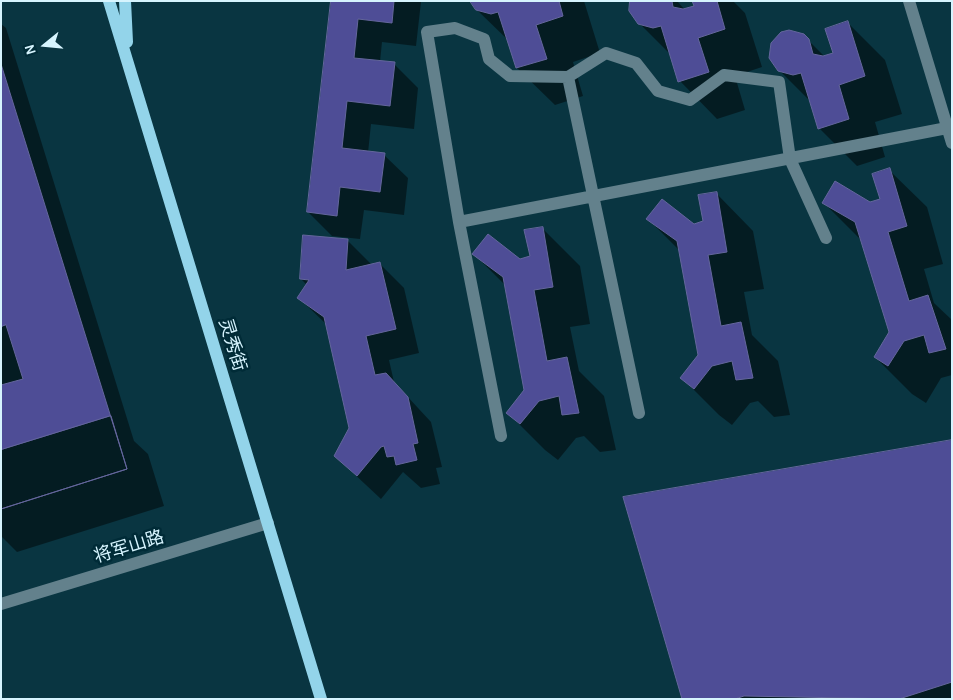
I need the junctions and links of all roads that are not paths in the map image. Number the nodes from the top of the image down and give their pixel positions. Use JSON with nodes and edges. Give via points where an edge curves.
{"nodes":[{"id":1,"x":100,"y":1,"type":"edge"},
{"id":2,"x":109,"y":1,"type":"edge"},
{"id":3,"x":124,"y":1,"type":"edge"},
{"id":4,"x":909,"y":1,"type":"edge"},
{"id":5,"x":128,"y":62,"type":"junction"},
{"id":6,"x":568,"y":78,"type":"junction"},
{"id":7,"x":947,"y":128,"type":"junction"},
{"id":8,"x":952,"y":143,"type":"edge"},
{"id":9,"x":790,"y":159,"type":"junction"},
{"id":10,"x":594,"y":196,"type":"junction"},
{"id":11,"x":459,"y":222,"type":"junction"},
{"id":12,"x":826,"y":238,"type":"dead end"},
{"id":13,"x":639,"y":413,"type":"dead end"},
{"id":14,"x":500,"y":436,"type":"dead end"},
{"id":15,"x":268,"y":523,"type":"junction"},
{"id":16,"x":1,"y":604,"type":"edge"},
{"id":17,"x":321,"y":699,"type":"edge"}],
"edges":[{"from":1,"to":5,"type":"main road"},
{"from":2,"to":5,"type":"main road","name":"灵秀街"},
{"from":3,"to":5,"type":"main road"},
{"from":4,"to":7,"type":"street"},
{"from":5,"to":15,"type":"main road","name":"灵秀街"},
{"from":6,"to":9,"type":"street","via":[[606,53],[636,63],[658,91],[690,100],[724,75],[779,82]]},
{"from":6,"to":10,"type":"street"},
{"from":6,"to":11,"type":"street","via":[[510,76],[488,59],[484,39],[456,28],[427,32]]},
{"from":7,"to":8,"type":"street"},
{"from":7,"to":9,"type":"street"},
{"from":9,"to":10,"type":"street"},
{"from":9,"to":12,"type":"street"},
{"from":10,"to":11,"type":"street"},
{"from":10,"to":13,"type":"street"},
{"from":11,"to":14,"type":"street"},
{"from":15,"to":16,"type":"street","name":"将军山路"},
{"from":15,"to":17,"type":"main road","name":"灵秀街"}]}
